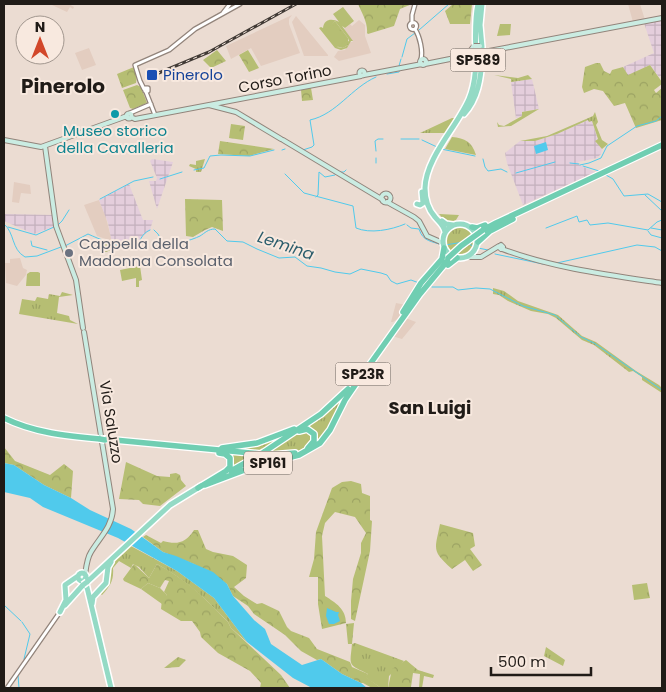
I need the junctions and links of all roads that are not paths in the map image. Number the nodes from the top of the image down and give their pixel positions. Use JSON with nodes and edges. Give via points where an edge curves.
{"nodes":[{"id":1,"x":230,"y":4,"type":"edge"},
{"id":2,"x":240,"y":4,"type":"edge"},
{"id":3,"x":416,"y":4,"type":"edge"},
{"id":4,"x":479,"y":4,"type":"edge"},
{"id":5,"x":223,"y":13,"type":"junction"},
{"id":6,"x":661,"y":18,"type":"edge"},
{"id":7,"x":472,"y":48,"type":"junction"},
{"id":8,"x":482,"y":52,"type":"junction"},
{"id":9,"x":465,"y":56,"type":"junction"},
{"id":10,"x":472,"y":58,"type":"junction"},
{"id":11,"x":424,"y":61,"type":"junction"},
{"id":12,"x":151,"y":104,"type":"junction"},
{"id":13,"x":208,"y":105,"type":"junction"},
{"id":14,"x":463,"y":113,"type":"junction"},
{"id":15,"x":129,"y":115,"type":"junction"},
{"id":16,"x":155,"y":115,"type":"junction"},
{"id":17,"x":4,"y":140,"type":"edge"},
{"id":18,"x":30,"y":146,"type":"junction"},
{"id":19,"x":45,"y":146,"type":"junction"},
{"id":20,"x":662,"y":146,"type":"edge"},
{"id":21,"x":441,"y":149,"type":"junction"},
{"id":22,"x":46,"y":151,"type":"junction"},
{"id":23,"x":553,"y":197,"type":"junction"},
{"id":24,"x":417,"y":204,"type":"dead end"},
{"id":25,"x":453,"y":225,"type":"junction"},
{"id":26,"x":472,"y":227,"type":"junction"},
{"id":27,"x":444,"y":234,"type":"junction"},
{"id":28,"x":434,"y":239,"type":"junction"},
{"id":29,"x":478,"y":242,"type":"junction"},
{"id":30,"x":444,"y":246,"type":"junction"},
{"id":31,"x":475,"y":254,"type":"junction"},
{"id":32,"x":457,"y":258,"type":"junction"},
{"id":33,"x":662,"y":283,"type":"edge"},
{"id":34,"x":401,"y":319,"type":"junction"},
{"id":35,"x":4,"y":418,"type":"edge"},
{"id":36,"x":314,"y":419,"type":"junction"},
{"id":37,"x":293,"y":434,"type":"junction"},
{"id":38,"x":328,"y":434,"type":"junction"},
{"id":39,"x":193,"y":448,"type":"junction"},
{"id":40,"x":206,"y":486,"type":"junction"},
{"id":41,"x":198,"y":488,"type":"junction"},
{"id":42,"x":183,"y":496,"type":"junction"},
{"id":43,"x":121,"y":550,"type":"junction"},
{"id":44,"x":108,"y":579,"type":"junction"},
{"id":45,"x":84,"y":580,"type":"junction"},
{"id":46,"x":65,"y":590,"type":"junction"},
{"id":47,"x":93,"y":595,"type":"junction"},
{"id":48,"x":60,"y":612,"type":"junction"},
{"id":49,"x":7,"y":688,"type":"edge"},
{"id":50,"x":111,"y":688,"type":"edge"}],
"edges":[{"from":1,"to":5,"type":"street"},
{"from":2,"to":5,"type":"street"},
{"from":3,"to":11,"type":"street","via":[[412,23],[416,26]]},
{"from":4,"to":7,"type":"main road","via":[[473,18]]},
{"from":4,"to":8,"type":"main road"},
{"from":4,"to":14,"type":"main road","number":"SP589","via":[[475,25],[475,76]]},
{"from":5,"to":12,"type":"street","via":[[195,29],[169,50],[135,65]]},
{"from":6,"to":8,"type":"main road"},
{"from":7,"to":8,"type":"main road","bridge":true},
{"from":7,"to":9,"type":"main road"},
{"from":7,"to":10,"type":"main road"},
{"from":8,"to":10,"type":"main road","name":"Corso Torino","bridge":true},
{"from":8,"to":14,"type":"main road","via":[[478,90]]},
{"from":9,"to":10,"type":"main road","name":"Corso Torino"},
{"from":9,"to":11,"type":"main road","name":"Corso Torino"},
{"from":10,"to":14,"type":"main road","via":[[471,82]]},
{"from":11,"to":13,"type":"main road","name":"Corso Torino"},
{"from":12,"to":15,"type":"street"},
{"from":12,"to":16,"type":"street"},
{"from":13,"to":16,"type":"main road","name":"Corso Torino"},
{"from":13,"to":28,"type":"main road","via":[[239,114],[377,198],[385,199],[415,218],[425,234]]},
{"from":14,"to":21,"type":"main road","number":"SP589"},
{"from":14,"to":21,"type":"main road","number":"SP589"},
{"from":15,"to":16,"type":"main road","name":"Corso Torino","via":[[135,119]]},
{"from":15,"to":19,"type":"main road","name":"Corso Torino"},
{"from":17,"to":18,"type":"main road"},
{"from":18,"to":19,"type":"main road"},
{"from":18,"to":22,"type":"main road"},
{"from":19,"to":22,"type":"main road","name":"Via Saluzzo"},
{"from":20,"to":23,"type":"highway","number":"SP23R"},
{"from":21,"to":24,"type":"main road","via":[[428,166],[422,184],[422,203]]},
{"from":21,"to":25,"type":"main road","number":"SP589","via":[[430,174],[428,195],[436,215],[444,223]]},
{"from":21,"to":27,"type":"main road","number":"SP589","via":[[428,174],[425,192],[429,207],[444,226]]},
{"from":22,"to":45,"type":"main road","name":"Via Saluzzo","via":[[56,226],[76,280],[112,498],[112,517],[91,553]]},
{"from":23,"to":26,"type":"highway","via":[[511,212],[480,228]]},
{"from":23,"to":29,"type":"highway","via":[[490,231]]},
{"from":23,"to":34,"type":"highway","number":"SP23R","bridge":true,"via":[[461,246],[428,280]]},
{"from":25,"to":26,"type":"main road","via":[[462,223]]},
{"from":25,"to":27,"type":"main road"},
{"from":26,"to":29,"type":"main road"},
{"from":27,"to":28,"type":"main road"},
{"from":27,"to":30,"type":"main road"},
{"from":28,"to":30,"type":"main road"},
{"from":29,"to":31,"type":"main road"},
{"from":30,"to":32,"type":"main road"},
{"from":30,"to":34,"type":"highway","via":[[442,259],[412,296]]},
{"from":31,"to":32,"type":"main road"},
{"from":31,"to":33,"type":"main road","via":[[481,257],[501,247],[519,256]]},
{"from":32,"to":34,"type":"highway"},
{"from":34,"to":36,"type":"highway","number":"SP23R","via":[[351,386]]},
{"from":34,"to":38,"type":"highway","number":"SP23R","via":[[346,398]]},
{"from":35,"to":39,"type":"highway","number":"SP23R","via":[[50,433]]},
{"from":36,"to":37,"type":"highway","number":"SP161"},
{"from":36,"to":39,"type":"highway","number":"SP23R","via":[[257,443]]},
{"from":37,"to":39,"type":"highway","number":"SP23R","via":[[309,430],[314,434],[314,440],[306,449],[282,455]]},
{"from":37,"to":40,"type":"highway","number":"SP161","bridge":true},
{"from":38,"to":39,"type":"highway","number":"SP23R","via":[[308,449],[286,456]]},
{"from":38,"to":40,"type":"highway","number":"SP161","via":[[313,448],[299,455],[250,468]]},
{"from":39,"to":41,"type":"highway","number":"SP161","via":[[223,454],[231,462],[226,471]]},
{"from":40,"to":41,"type":"main road","number":"SP161"},
{"from":40,"to":42,"type":"main road"},
{"from":41,"to":42,"type":"main road","number":"SP161"},
{"from":42,"to":43,"type":"main road","number":"SP161"},
{"from":43,"to":44,"type":"main road","via":[[108,565]]},
{"from":43,"to":45,"type":"main road","number":"SP161"},
{"from":44,"to":45,"type":"main road","via":[[105,574],[99,574]]},
{"from":44,"to":47,"type":"main road"},
{"from":45,"to":46,"type":"main road","via":[[71,593]]},
{"from":45,"to":46,"type":"main road","via":[[67,582]]},
{"from":45,"to":47,"type":"main road"},
{"from":45,"to":48,"type":"main road","number":"SP161"},
{"from":46,"to":48,"type":"main road","via":[[66,600]]},
{"from":47,"to":50,"type":"main road","via":[[92,606]]},
{"from":48,"to":49,"type":"street","number":"SP161"}]}
